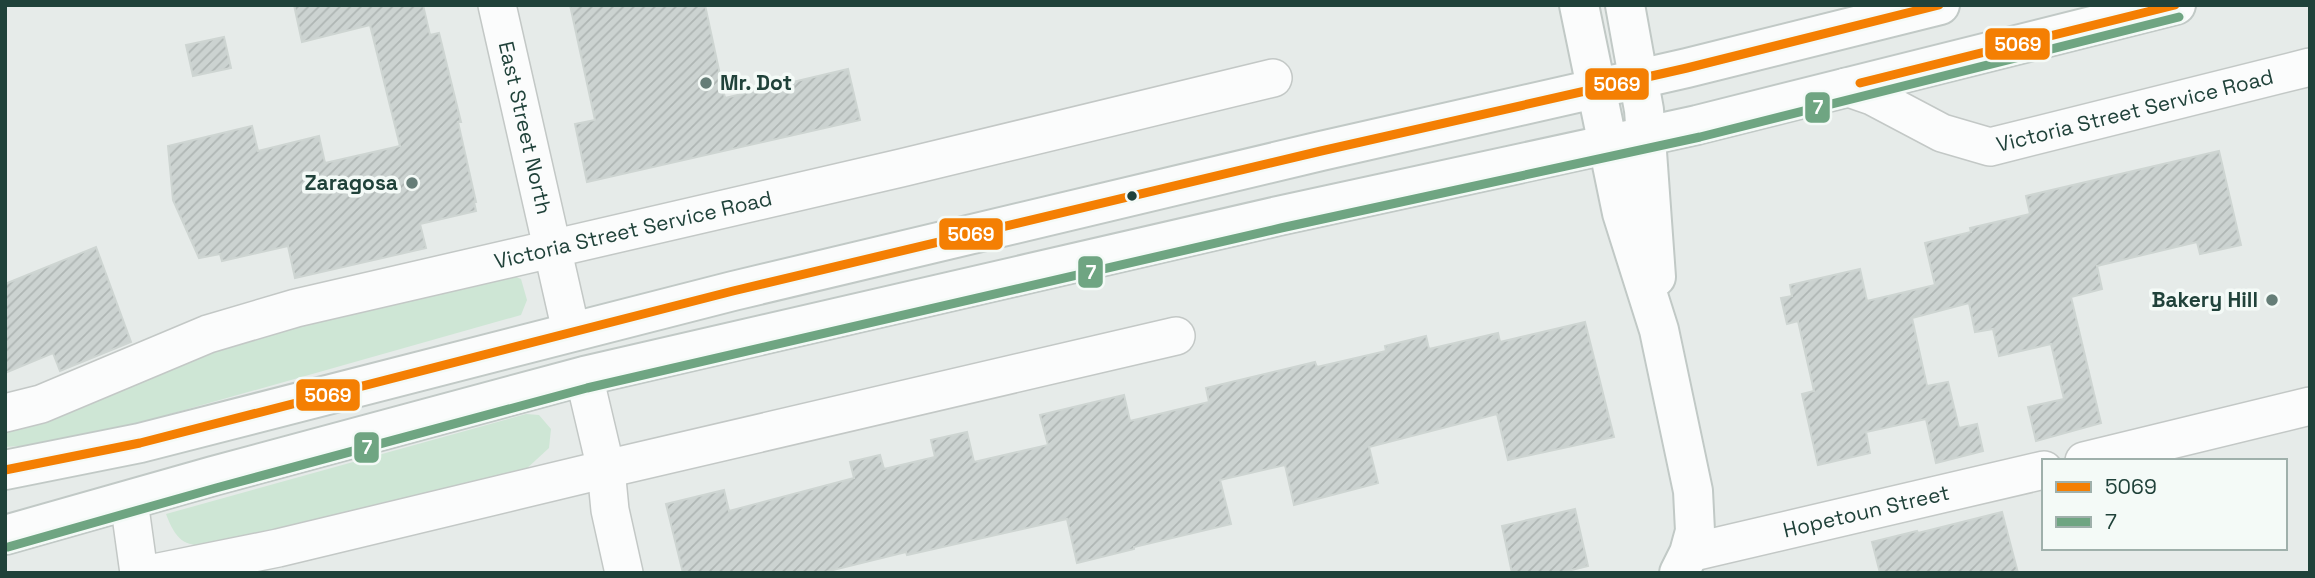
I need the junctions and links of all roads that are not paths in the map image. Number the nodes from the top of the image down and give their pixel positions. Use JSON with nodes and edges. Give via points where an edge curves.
{"nodes":[{"id":1,"x":497,"y":5,"type":"edge"},
{"id":2,"x":1579,"y":5,"type":"edge"},
{"id":3,"x":1625,"y":5,"type":"edge"},
{"id":4,"x":1940,"y":5,"type":"edge"},
{"id":5,"x":2176,"y":5,"type":"edge"},
{"id":6,"x":1867,"y":16,"type":"edge"},
{"id":7,"x":2310,"y":67,"type":"edge"},
{"id":8,"x":1273,"y":78,"type":"dead end"},
{"id":9,"x":1640,"y":79,"type":"junction"},
{"id":10,"x":1846,"y":87,"type":"junction"},
{"id":11,"x":1596,"y":88,"type":"junction"},
{"id":12,"x":1647,"y":136,"type":"junction"},
{"id":13,"x":1608,"y":144,"type":"junction"},
{"id":14,"x":552,"y":249,"type":"junction"},
{"id":15,"x":1659,"y":330,"type":"junction"},
{"id":16,"x":571,"y":331,"type":"junction"},
{"id":17,"x":1176,"y":336,"type":"dead end"},
{"id":18,"x":584,"y":376,"type":"junction"},
{"id":19,"x":2310,"y":406,"type":"edge"},
{"id":20,"x":5,"y":413,"type":"edge"},
{"id":21,"x":2092,"y":459,"type":"edge"},
{"id":22,"x":606,"y":469,"type":"junction"},
{"id":23,"x":5,"y":470,"type":"edge"},
{"id":24,"x":2042,"y":471,"type":"edge"},
{"id":25,"x":129,"y":501,"type":"junction"},
{"id":26,"x":5,"y":535,"type":"edge"},
{"id":27,"x":1684,"y":563,"type":"edge"},
{"id":28,"x":139,"y":573,"type":"edge"},
{"id":29,"x":154,"y":573,"type":"edge"},
{"id":30,"x":624,"y":573,"type":"edge"}],
"edges":[{"from":1,"to":14,"type":"street","name":"East Street North"},
{"from":2,"to":11,"type":"street"},
{"from":3,"to":9,"type":"street"},
{"from":4,"to":6,"type":"street"},
{"from":5,"to":10,"type":"street"},
{"from":6,"to":9,"type":"street"},
{"from":7,"to":10,"type":"street","name":"Victoria Street Service Road","via":[[1990,147],[1942,133]]},
{"from":8,"to":14,"type":"street","name":"Victoria Street Service Road"},
{"from":9,"to":11,"type":"street"},
{"from":9,"to":12,"type":"street"},
{"from":10,"to":12,"type":"street"},
{"from":11,"to":13,"type":"street"},
{"from":11,"to":16,"type":"street"},
{"from":12,"to":13,"type":"street"},
{"from":12,"to":15,"type":"street"},
{"from":13,"to":15,"type":"street","via":[[1622,213]]},
{"from":13,"to":18,"type":"street"},
{"from":14,"to":16,"type":"street","name":"East Street North"},
{"from":14,"to":20,"type":"street","name":"Victoria Street Service Road","via":[[296,308],[208,334],[41,404]]},
{"from":15,"to":27,"type":"street","via":[[1693,491],[1696,521]]},
{"from":16,"to":23,"type":"street","via":[[140,443]]},
{"from":17,"to":22,"type":"street"},
{"from":18,"to":22,"type":"street"},
{"from":18,"to":25,"type":"street"},
{"from":19,"to":21,"type":"street"},
{"from":22,"to":29,"type":"street"},
{"from":22,"to":30,"type":"street"},
{"from":24,"to":27,"type":"street","name":"Hopetoun Street"},
{"from":25,"to":26,"type":"street"},
{"from":25,"to":28,"type":"street"}]}
